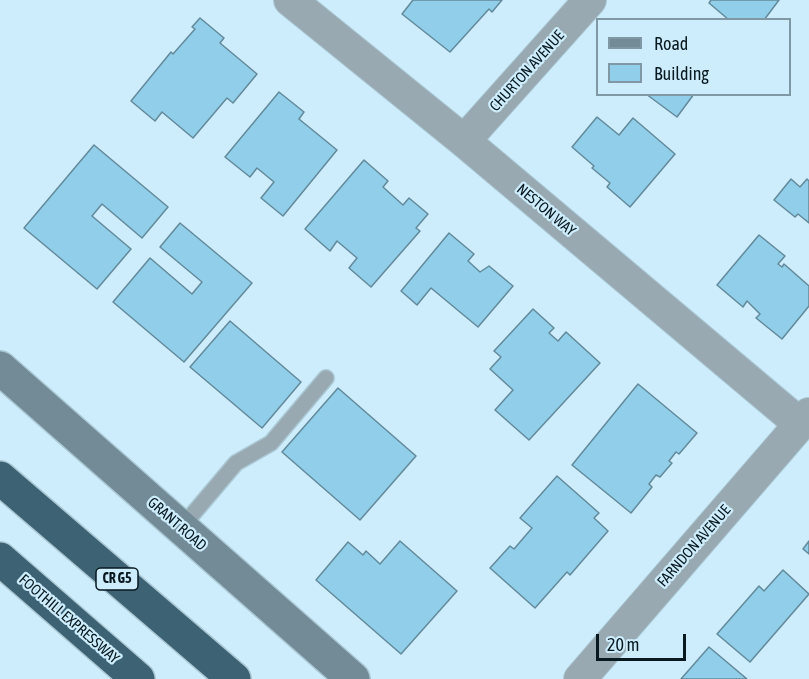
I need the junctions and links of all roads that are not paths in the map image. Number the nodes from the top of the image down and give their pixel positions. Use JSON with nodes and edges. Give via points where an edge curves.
{"nodes":[{"id":1,"x":290,"y":0,"type":"edge"},
{"id":2,"x":590,"y":0,"type":"edge"},
{"id":3,"x":464,"y":141,"type":"junction"},
{"id":4,"x":0,"y":368,"type":"edge"},
{"id":5,"x":326,"y":378,"type":"dead end"},
{"id":6,"x":805,"y":419,"type":"edge"},
{"id":7,"x":0,"y":478,"type":"edge"},
{"id":8,"x":181,"y":528,"type":"junction"},
{"id":9,"x":0,"y":559,"type":"edge"},
{"id":10,"x":138,"y":679,"type":"edge"},
{"id":11,"x":234,"y":679,"type":"edge"},
{"id":12,"x":353,"y":679,"type":"edge"},
{"id":13,"x":580,"y":679,"type":"edge"}],
"edges":[{"from":1,"to":3,"type":"street","name":"NESTON WAY"},
{"from":2,"to":3,"type":"street","name":"CHURTON AVENUE"},
{"from":3,"to":6,"type":"street","name":"NESTON WAY"},
{"from":4,"to":8,"type":"street","name":"GRANT ROAD"},
{"from":5,"to":8,"type":"lane","via":[[271,443],[236,463]]},
{"from":6,"to":13,"type":"street","name":"FARNDON AVENUE"},
{"from":7,"to":11,"type":"highway","number":"CR G5"},
{"from":8,"to":12,"type":"street","name":"GRANT ROAD"},
{"from":9,"to":10,"type":"highway","name":"FOOTHILL EXPRESSWAY"}]}
